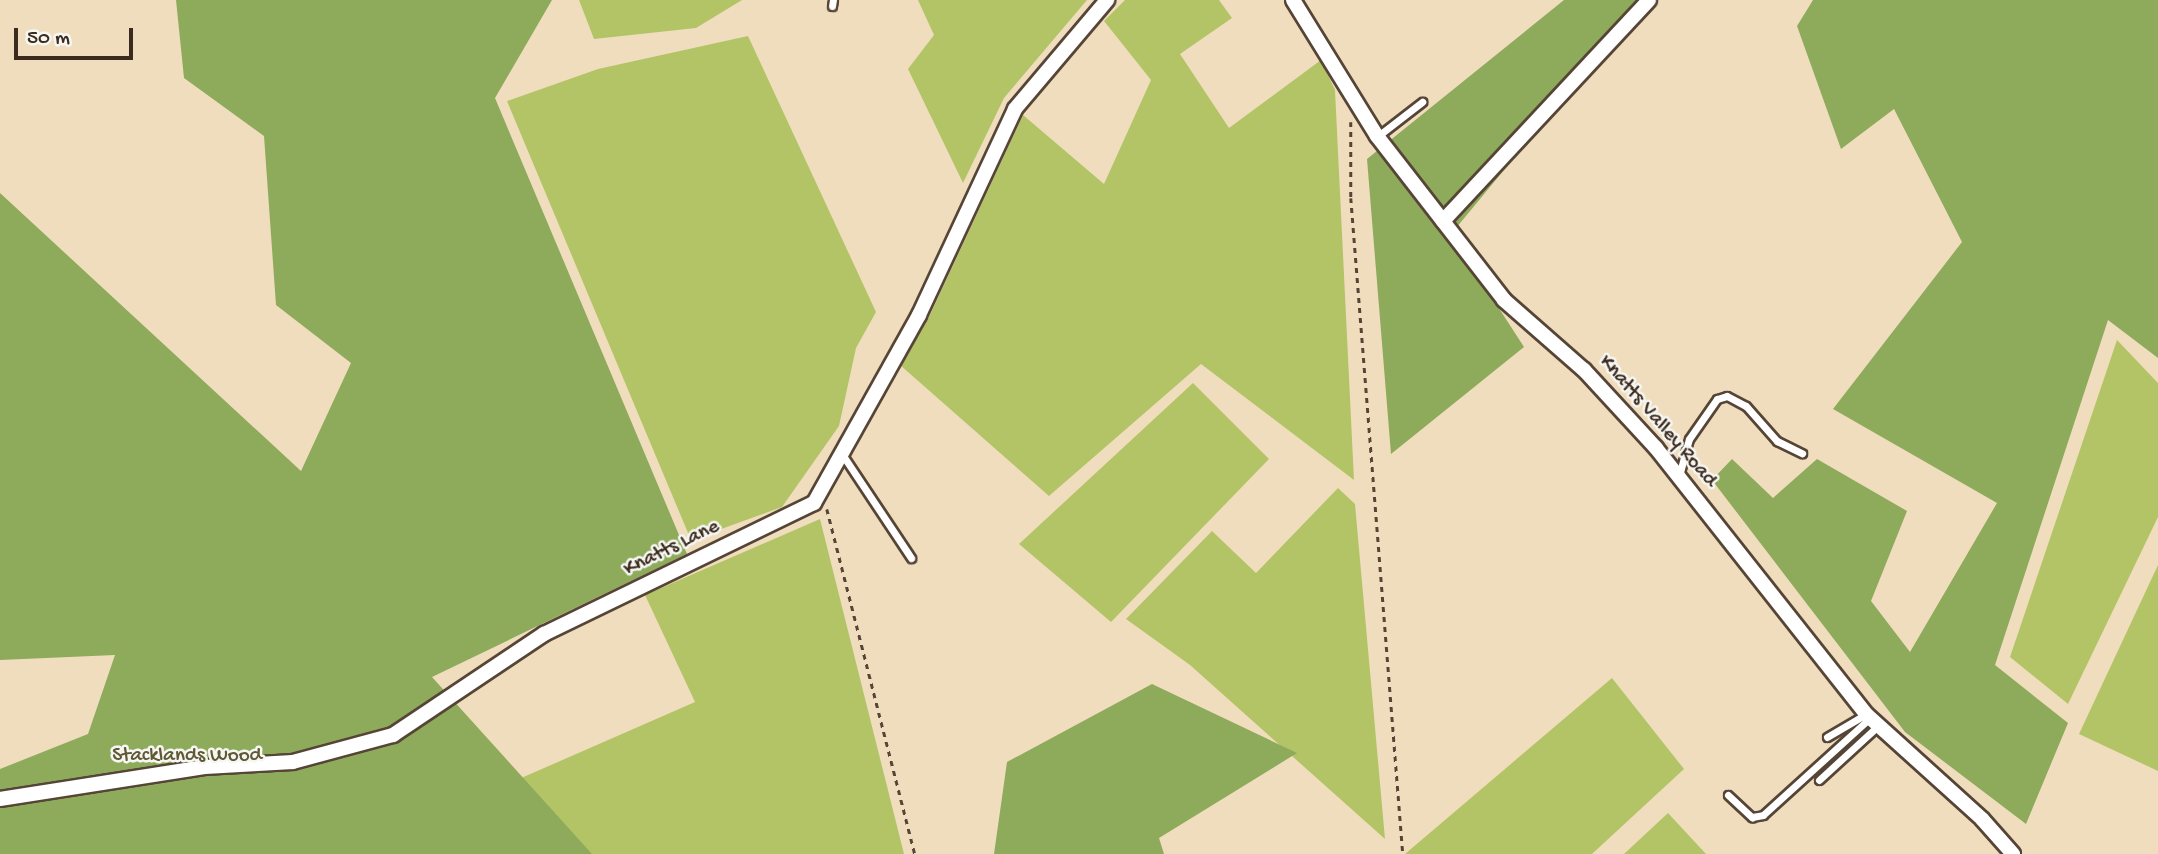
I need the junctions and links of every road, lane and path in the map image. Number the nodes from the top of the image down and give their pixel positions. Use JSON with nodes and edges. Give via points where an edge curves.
{"nodes":[{"id":1,"x":1107,"y":0,"type":"edge"},
{"id":2,"x":1293,"y":0,"type":"edge"},
{"id":3,"x":1649,"y":0,"type":"edge"},
{"id":4,"x":1422,"y":102,"type":"dead end"},
{"id":5,"x":1351,"y":120,"type":"dead end"},
{"id":6,"x":1377,"y":136,"type":"junction"},
{"id":7,"x":1443,"y":221,"type":"junction"},
{"id":8,"x":842,"y":453,"type":"junction"},
{"id":9,"x":1802,"y":453,"type":"dead end"},
{"id":10,"x":1679,"y":477,"type":"junction"},
{"id":11,"x":822,"y":489,"type":"junction"},
{"id":12,"x":911,"y":558,"type":"dead end"},
{"id":13,"x":1872,"y":719,"type":"junction"},
{"id":14,"x":1827,"y":737,"type":"dead end"},
{"id":15,"x":1819,"y":780,"type":"dead end"},
{"id":16,"x":1728,"y":795,"type":"dead end"},
{"id":17,"x":0,"y":799,"type":"edge"},
{"id":18,"x":915,"y":854,"type":"edge"},
{"id":19,"x":1403,"y":854,"type":"edge"},
{"id":20,"x":2014,"y":854,"type":"edge"}],
"edges":[{"from":1,"to":8,"type":"street","name":"Knatts Lane","via":[[1016,109],[919,315]]},
{"from":2,"to":6,"type":"street","name":"Knatts Valley Road"},
{"from":3,"to":7,"type":"street"},
{"from":4,"to":6,"type":"lane"},
{"from":5,"to":19,"type":"path","via":[[1351,198]]},
{"from":6,"to":7,"type":"street","name":"Knatts Valley Road"},
{"from":7,"to":10,"type":"street","name":"Knatts Valley Road","via":[[1504,300],[1584,370]]},
{"from":8,"to":11,"type":"street","name":"Knatts Lane"},
{"from":8,"to":12,"type":"lane"},
{"from":9,"to":10,"type":"lane","via":[[1777,441],[1746,406],[1727,396],[1717,399],[1689,439]]},
{"from":10,"to":13,"type":"street","name":"Knatts Valley Road"},
{"from":11,"to":17,"type":"street","name":"Knatts Lane","via":[[814,503],[544,634],[393,735],[293,762],[205,767]]},
{"from":11,"to":18,"type":"path"},
{"from":13,"to":14,"type":"lane"},
{"from":13,"to":15,"type":"lane"},
{"from":13,"to":16,"type":"lane","via":[[1763,815],[1755,819]]},
{"from":13,"to":20,"type":"street","name":"Knatts Valley Road"}]}
